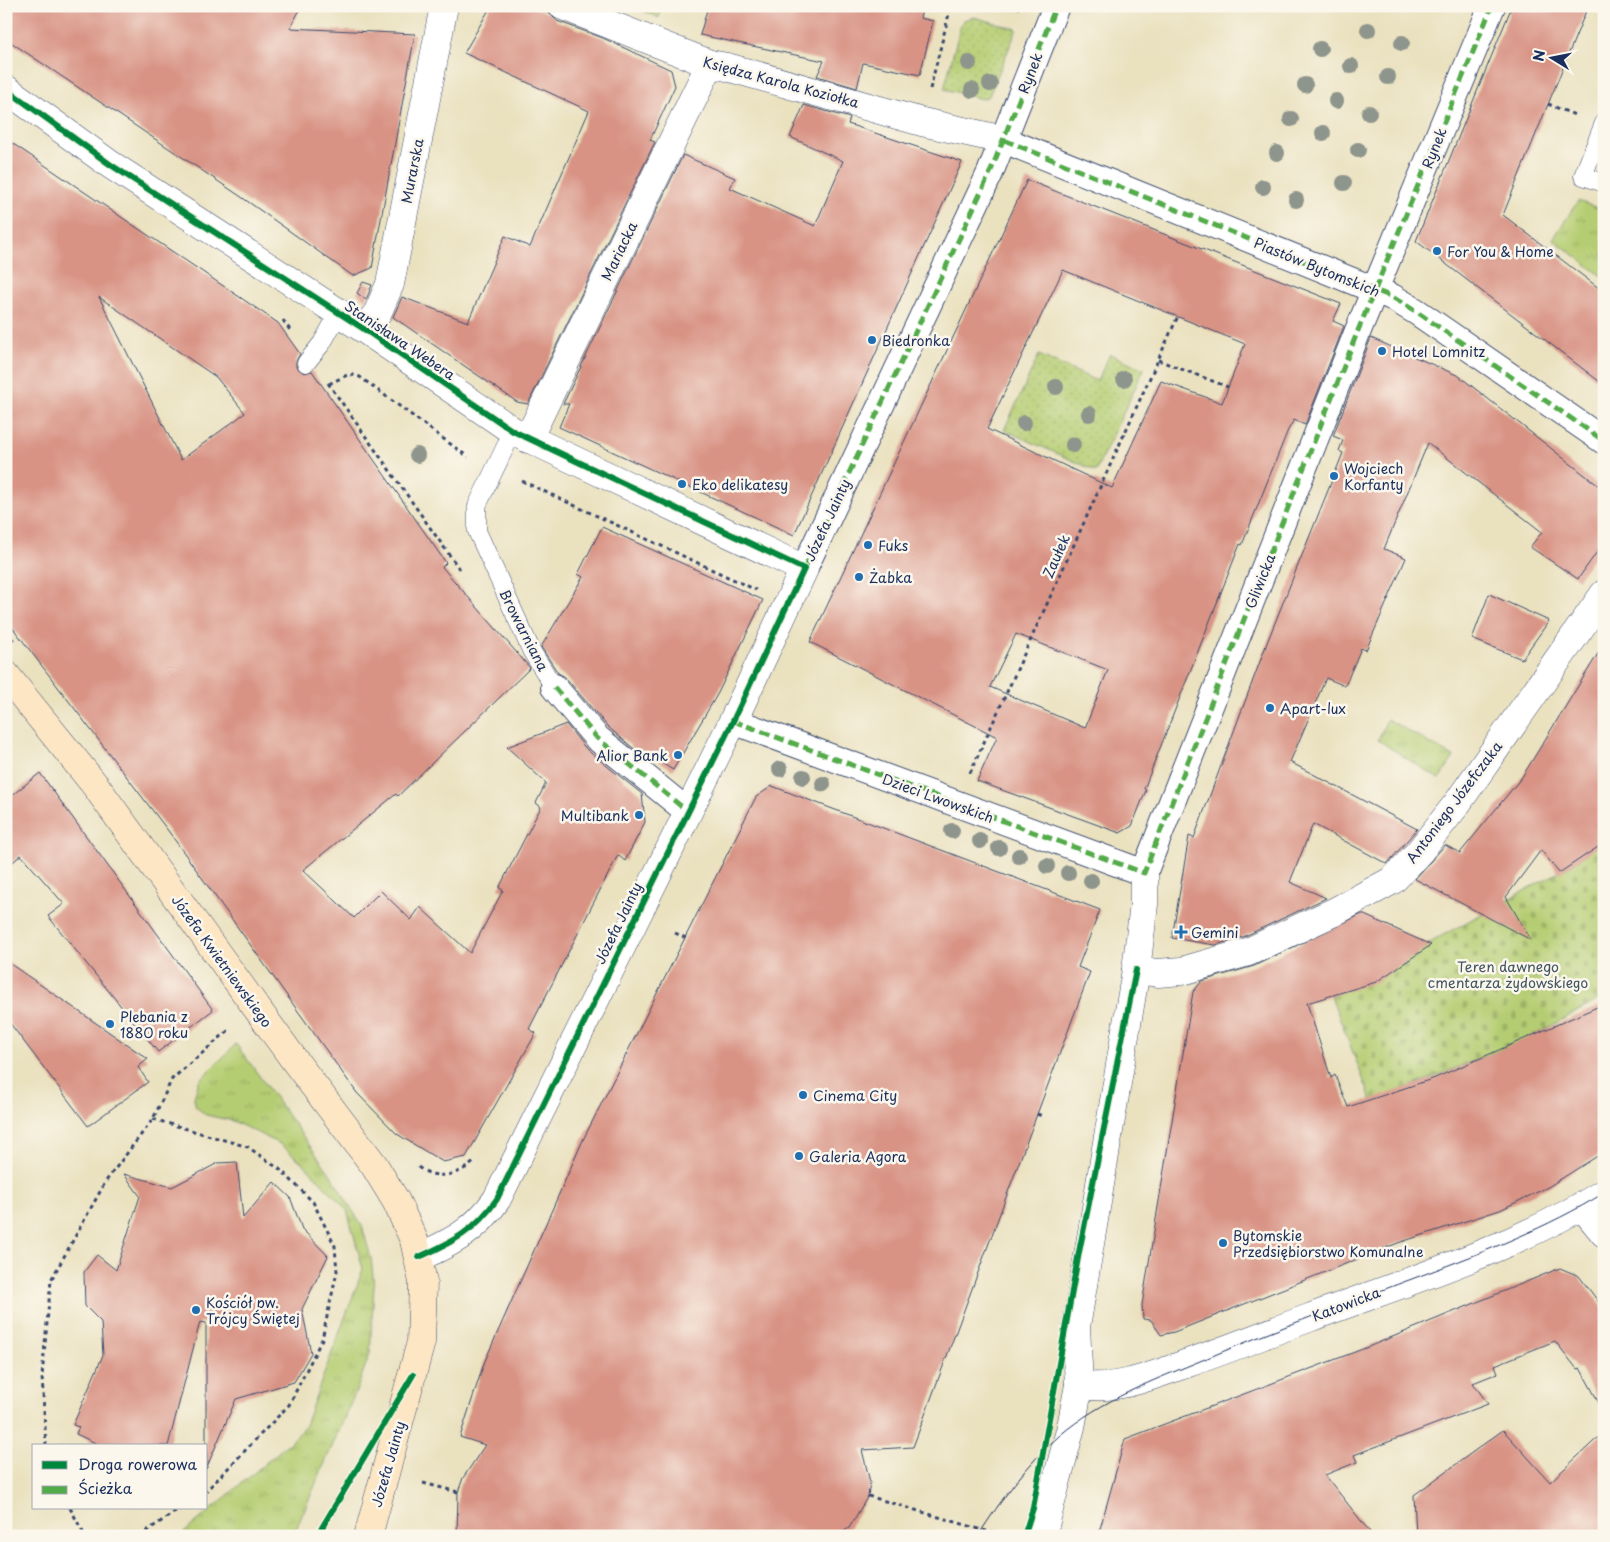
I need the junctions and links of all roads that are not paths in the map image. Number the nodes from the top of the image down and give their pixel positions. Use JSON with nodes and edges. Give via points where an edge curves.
{"nodes":[{"id":1,"x":444,"y":6,"type":"edge"},
{"id":2,"x":563,"y":6,"type":"edge"},
{"id":3,"x":1056,"y":6,"type":"edge"},
{"id":4,"x":1492,"y":6,"type":"edge"},
{"id":5,"x":710,"y":64,"type":"junction"},
{"id":6,"x":6,"y":89,"type":"edge"},
{"id":7,"x":1604,"y":123,"type":"edge"},
{"id":8,"x":1004,"y":140,"type":"junction"},
{"id":9,"x":1604,"y":183,"type":"edge"},
{"id":10,"x":1376,"y":289,"type":"junction"},
{"id":11,"x":339,"y":313,"type":"junction"},
{"id":12,"x":364,"y":329,"type":"junction"},
{"id":13,"x":308,"y":361,"type":"road end"},
{"id":14,"x":521,"y":435,"type":"junction"},
{"id":15,"x":1604,"y":441,"type":"edge"},
{"id":16,"x":804,"y":569,"type":"junction"},
{"id":17,"x":1604,"y":594,"type":"edge"},
{"id":18,"x":6,"y":675,"type":"edge"},
{"id":19,"x":554,"y":687,"type":"joint"},
{"id":20,"x":732,"y":721,"type":"junction"},
{"id":21,"x":687,"y":811,"type":"junction"},
{"id":22,"x":1144,"y":873,"type":"junction"},
{"id":23,"x":1136,"y":970,"type":"junction"},
{"id":24,"x":1593,"y":1200,"type":"edge"},
{"id":25,"x":1604,"y":1233,"type":"edge"},
{"id":26,"x":419,"y":1257,"type":"junction"},
{"id":27,"x":1079,"y":1385,"type":"junction"},
{"id":28,"x":368,"y":1536,"type":"edge"},
{"id":29,"x":1042,"y":1536,"type":"edge"}],
"edges":[{"from":1,"to":12,"type":"street","name":"Murarska","via":[[390,284],[377,314]]},
{"from":2,"to":5,"type":"street","name":"Księdza Karola Koziołka"},
{"from":3,"to":8,"type":"street","name":"Rynek"},
{"from":4,"to":10,"type":"street","name":"Rynek"},
{"from":5,"to":8,"type":"street","name":"Księdza Karola Koziołka","via":[[922,122]]},
{"from":5,"to":14,"type":"street","name":"Mariacka"},
{"from":6,"to":11,"type":"street","name":"Stanisława Webera","via":[[112,164]]},
{"from":7,"to":9,"type":"lane","via":[[1583,176]]},
{"from":8,"to":10,"type":"street","name":"Piastów Bytomskich"},
{"from":8,"to":16,"type":"street","name":"Józefa Jainty"},
{"from":10,"to":15,"type":"street","name":"Piastów Bytomskich","via":[[1417,312]]},
{"from":10,"to":22,"type":"street","name":"Gliwicka"},
{"from":11,"to":12,"type":"street","name":"Stanisława Webera"},
{"from":11,"to":13,"type":"lane"},
{"from":12,"to":14,"type":"street","name":"Stanisława Webera"},
{"from":14,"to":16,"type":"street","name":"Stanisława Webera"},
{"from":14,"to":19,"type":"lane","name":"Browarniana","via":[[494,470],[477,506],[477,531],[532,652]]},
{"from":16,"to":20,"type":"street","name":"Józefa Jainty"},
{"from":17,"to":23,"type":"street","name":"Antoniego Józefczaka","via":[[1456,806],[1393,880],[1248,952],[1182,971],[1158,974]]},
{"from":18,"to":26,"type":"main road","name":"Józefa Kwietniewskiego","via":[[95,785],[374,1165],[396,1201]]},
{"from":19,"to":21,"type":"street","name":"Browarniana","via":[[597,738]]},
{"from":20,"to":21,"type":"street","name":"Józefa Jainty"},
{"from":20,"to":22,"type":"street","name":"Dzieci Lwowskich"},
{"from":21,"to":26,"type":"street","name":"Józefa Jainty","via":[[497,1199],[472,1229]]},
{"from":22,"to":23,"type":"street","via":[[1144,904]]},
{"from":23,"to":27,"type":"street","via":[[1076,1327]]},
{"from":24,"to":25,"type":"street"},
{"from":24,"to":27,"type":"street","name":"Katowicka","via":[[1498,1246],[1225,1351],[1116,1386]]},
{"from":26,"to":28,"type":"main road","name":"Józefa Jainty","via":[[423,1292],[421,1342]]},
{"from":27,"to":29,"type":"street"}]}
